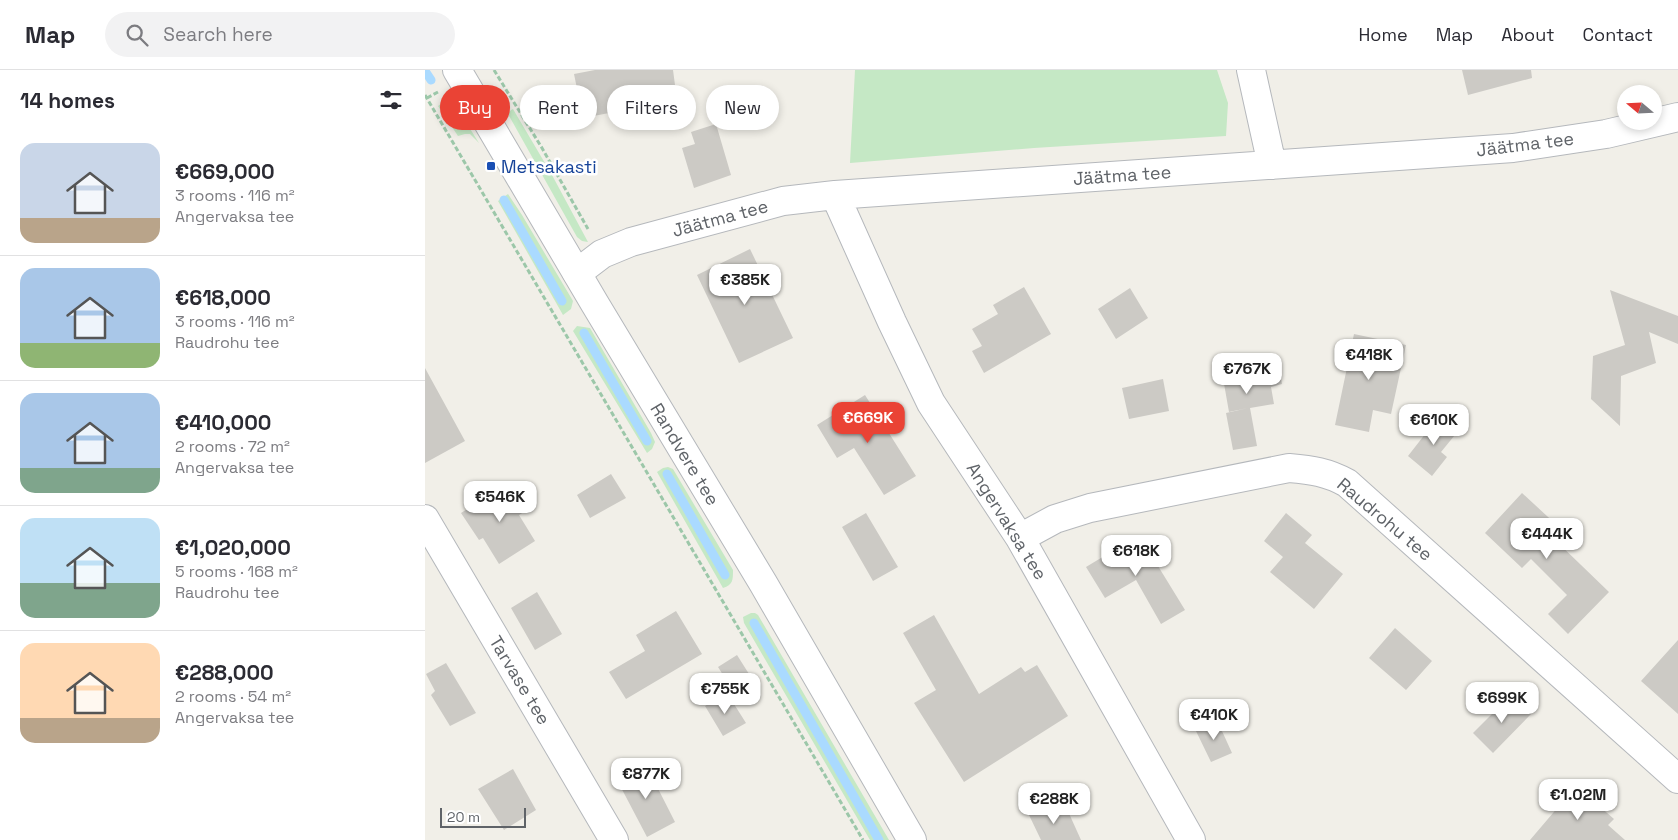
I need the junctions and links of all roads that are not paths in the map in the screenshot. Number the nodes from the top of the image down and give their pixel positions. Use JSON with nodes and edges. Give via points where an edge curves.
{"nodes":[{"id":1,"x":457,"y":70,"type":"edge"},
{"id":2,"x":1251,"y":70,"type":"edge"},
{"id":3,"x":1678,"y":117,"type":"edge"},
{"id":4,"x":1271,"y":165,"type":"junction"},
{"id":5,"x":835,"y":195,"type":"junction"},
{"id":6,"x":577,"y":273,"type":"junction"},
{"id":7,"x":425,"y":520,"type":"edge"},
{"id":8,"x":1020,"y":538,"type":"junction"},
{"id":9,"x":1678,"y":779,"type":"edge"},
{"id":10,"x":614,"y":840,"type":"edge"},
{"id":11,"x":912,"y":840,"type":"edge"},
{"id":12,"x":1191,"y":840,"type":"edge"}],
"edges":[{"from":1,"to":6,"type":"street","name":"Randvere tee"},
{"from":2,"to":4,"type":"street"},
{"from":3,"to":4,"type":"street","name":"Jäätma tee","via":[[1606,134],[1513,148]]},
{"from":4,"to":5,"type":"street","name":"Jäätma tee"},
{"from":5,"to":6,"type":"street","name":"Jäätma tee","via":[[783,201],[631,242],[602,254]]},
{"from":5,"to":8,"type":"street","name":"Angervaksa tee","via":[[931,403]]},
{"from":6,"to":11,"type":"street","name":"Randvere tee"},
{"from":7,"to":10,"type":"street","name":"Tarvase tee"},
{"from":8,"to":9,"type":"street","name":"Raudrohu tee","via":[[1055,519],[1090,508],[1289,468],[1317,470],[1347,483]]},
{"from":8,"to":12,"type":"street","name":"Angervaksa tee"}]}
